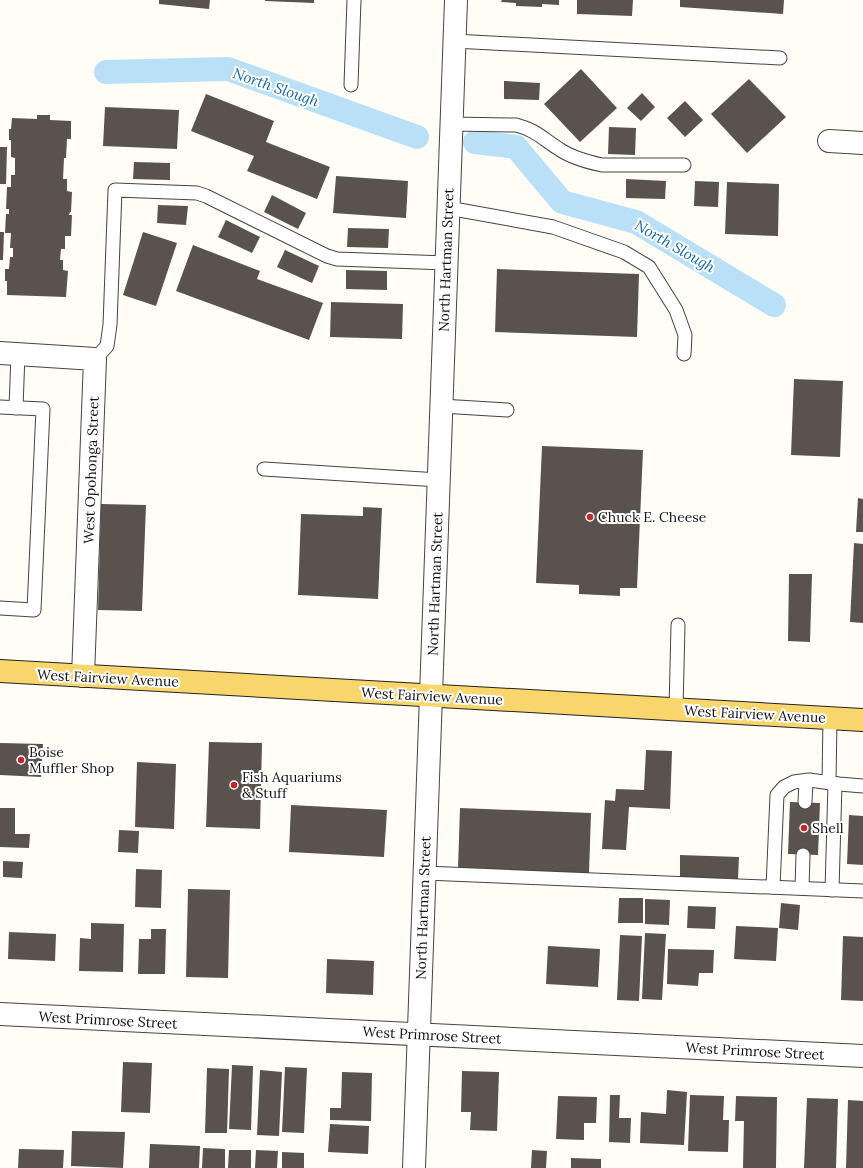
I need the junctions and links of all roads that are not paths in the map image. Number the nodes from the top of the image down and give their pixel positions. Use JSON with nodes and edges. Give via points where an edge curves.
{"nodes":[{"id":1,"x":354,"y":0,"type":"edge"},
{"id":2,"x":456,"y":0,"type":"edge"},
{"id":3,"x":454,"y":41,"type":"junction"},
{"id":4,"x":780,"y":58,"type":"dead end"},
{"id":5,"x":351,"y":85,"type":"dead end"},
{"id":6,"x":451,"y":124,"type":"junction"},
{"id":7,"x":829,"y":141,"type":"dead end"},
{"id":8,"x":863,"y":143,"type":"edge"},
{"id":9,"x":684,"y":166,"type":"dead end"},
{"id":10,"x":448,"y":208,"type":"junction"},
{"id":11,"x":446,"y":263,"type":"junction"},
{"id":12,"x":9,"y":354,"type":"edge"},
{"id":13,"x":684,"y":354,"type":"dead end"},
{"id":14,"x":95,"y":359,"type":"junction"},
{"id":15,"x":441,"y":406,"type":"junction"},
{"id":16,"x":0,"y":408,"type":"edge"},
{"id":17,"x":16,"y":408,"type":"junction"},
{"id":18,"x":507,"y":410,"type":"dead end"},
{"id":19,"x":264,"y":469,"type":"dead end"},
{"id":20,"x":439,"y":480,"type":"junction"},
{"id":21,"x":0,"y":608,"type":"edge"},
{"id":22,"x":678,"y":625,"type":"dead end"},
{"id":23,"x":0,"y":671,"type":"edge"},
{"id":24,"x":83,"y":676,"type":"junction"},
{"id":25,"x":431,"y":696,"type":"junction"},
{"id":26,"x":676,"y":709,"type":"junction"},
{"id":27,"x":830,"y":718,"type":"junction"},
{"id":28,"x":863,"y":720,"type":"edge"},
{"id":29,"x":806,"y":781,"type":"junction"},
{"id":30,"x":832,"y":783,"type":"junction"},
{"id":31,"x":863,"y":786,"type":"edge"},
{"id":32,"x":805,"y":802,"type":"dead end"},
{"id":33,"x":803,"y":855,"type":"dead end"},
{"id":34,"x":425,"y":873,"type":"junction"},
{"id":35,"x":773,"y":887,"type":"junction"},
{"id":36,"x":802,"y":888,"type":"junction"},
{"id":37,"x":832,"y":890,"type":"junction"},
{"id":38,"x":863,"y":891,"type":"edge"},
{"id":39,"x":0,"y":1014,"type":"edge"},
{"id":40,"x":419,"y":1035,"type":"junction"},
{"id":41,"x":863,"y":1056,"type":"edge"},
{"id":42,"x":414,"y":1168,"type":"edge"}],
"edges":[{"from":1,"to":5,"type":"lane"},
{"from":2,"to":3,"type":"street","name":"North Hartman Street"},
{"from":3,"to":4,"type":"lane"},
{"from":3,"to":6,"type":"street","name":"North Hartman Street"},
{"from":6,"to":9,"type":"lane","via":[[525,127],[559,150],[590,163]]},
{"from":6,"to":10,"type":"street","name":"North Hartman Street"},
{"from":7,"to":8,"type":"street"},
{"from":10,"to":11,"type":"street","name":"North Hartman Street"},
{"from":10,"to":13,"type":"lane","via":[[553,227],[624,252],[649,267],[676,310],[684,335]]},
{"from":11,"to":14,"type":"lane","via":[[337,259],[197,193],[115,190],[110,325],[107,346]]},
{"from":11,"to":15,"type":"street","name":"North Hartman Street"},
{"from":12,"to":14,"type":"street"},
{"from":12,"to":17,"type":"lane"},
{"from":14,"to":24,"type":"street","name":"West Opohonga Street"},
{"from":15,"to":18,"type":"lane"},
{"from":15,"to":20,"type":"street","name":"North Hartman Street"},
{"from":16,"to":17,"type":"lane"},
{"from":17,"to":21,"type":"lane","via":[[43,410],[34,610]]},
{"from":19,"to":20,"type":"lane"},
{"from":20,"to":25,"type":"street","name":"North Hartman Street"},
{"from":22,"to":26,"type":"lane"},
{"from":23,"to":24,"type":"main road","name":"West Fairview Avenue"},
{"from":24,"to":25,"type":"main road","name":"West Fairview Avenue"},
{"from":25,"to":26,"type":"main road","name":"West Fairview Avenue"},
{"from":25,"to":34,"type":"street","name":"North Hartman Street"},
{"from":26,"to":27,"type":"main road","name":"West Fairview Avenue"},
{"from":27,"to":28,"type":"main road","name":"West Fairview Avenue"},
{"from":27,"to":30,"type":"lane"},
{"from":29,"to":30,"type":"lane"},
{"from":29,"to":32,"type":"lane"},
{"from":29,"to":35,"type":"lane","via":[[784,786],[777,795]]},
{"from":30,"to":31,"type":"lane"},
{"from":30,"to":37,"type":"lane"},
{"from":33,"to":36,"type":"lane"},
{"from":34,"to":35,"type":"lane"},
{"from":34,"to":40,"type":"street","name":"North Hartman Street"},
{"from":35,"to":36,"type":"lane"},
{"from":36,"to":37,"type":"lane"},
{"from":37,"to":38,"type":"lane"},
{"from":39,"to":40,"type":"street","name":"West Primrose Street"},
{"from":40,"to":41,"type":"street","name":"West Primrose Street"},
{"from":40,"to":42,"type":"street","name":"North Hartman Street"}]}
